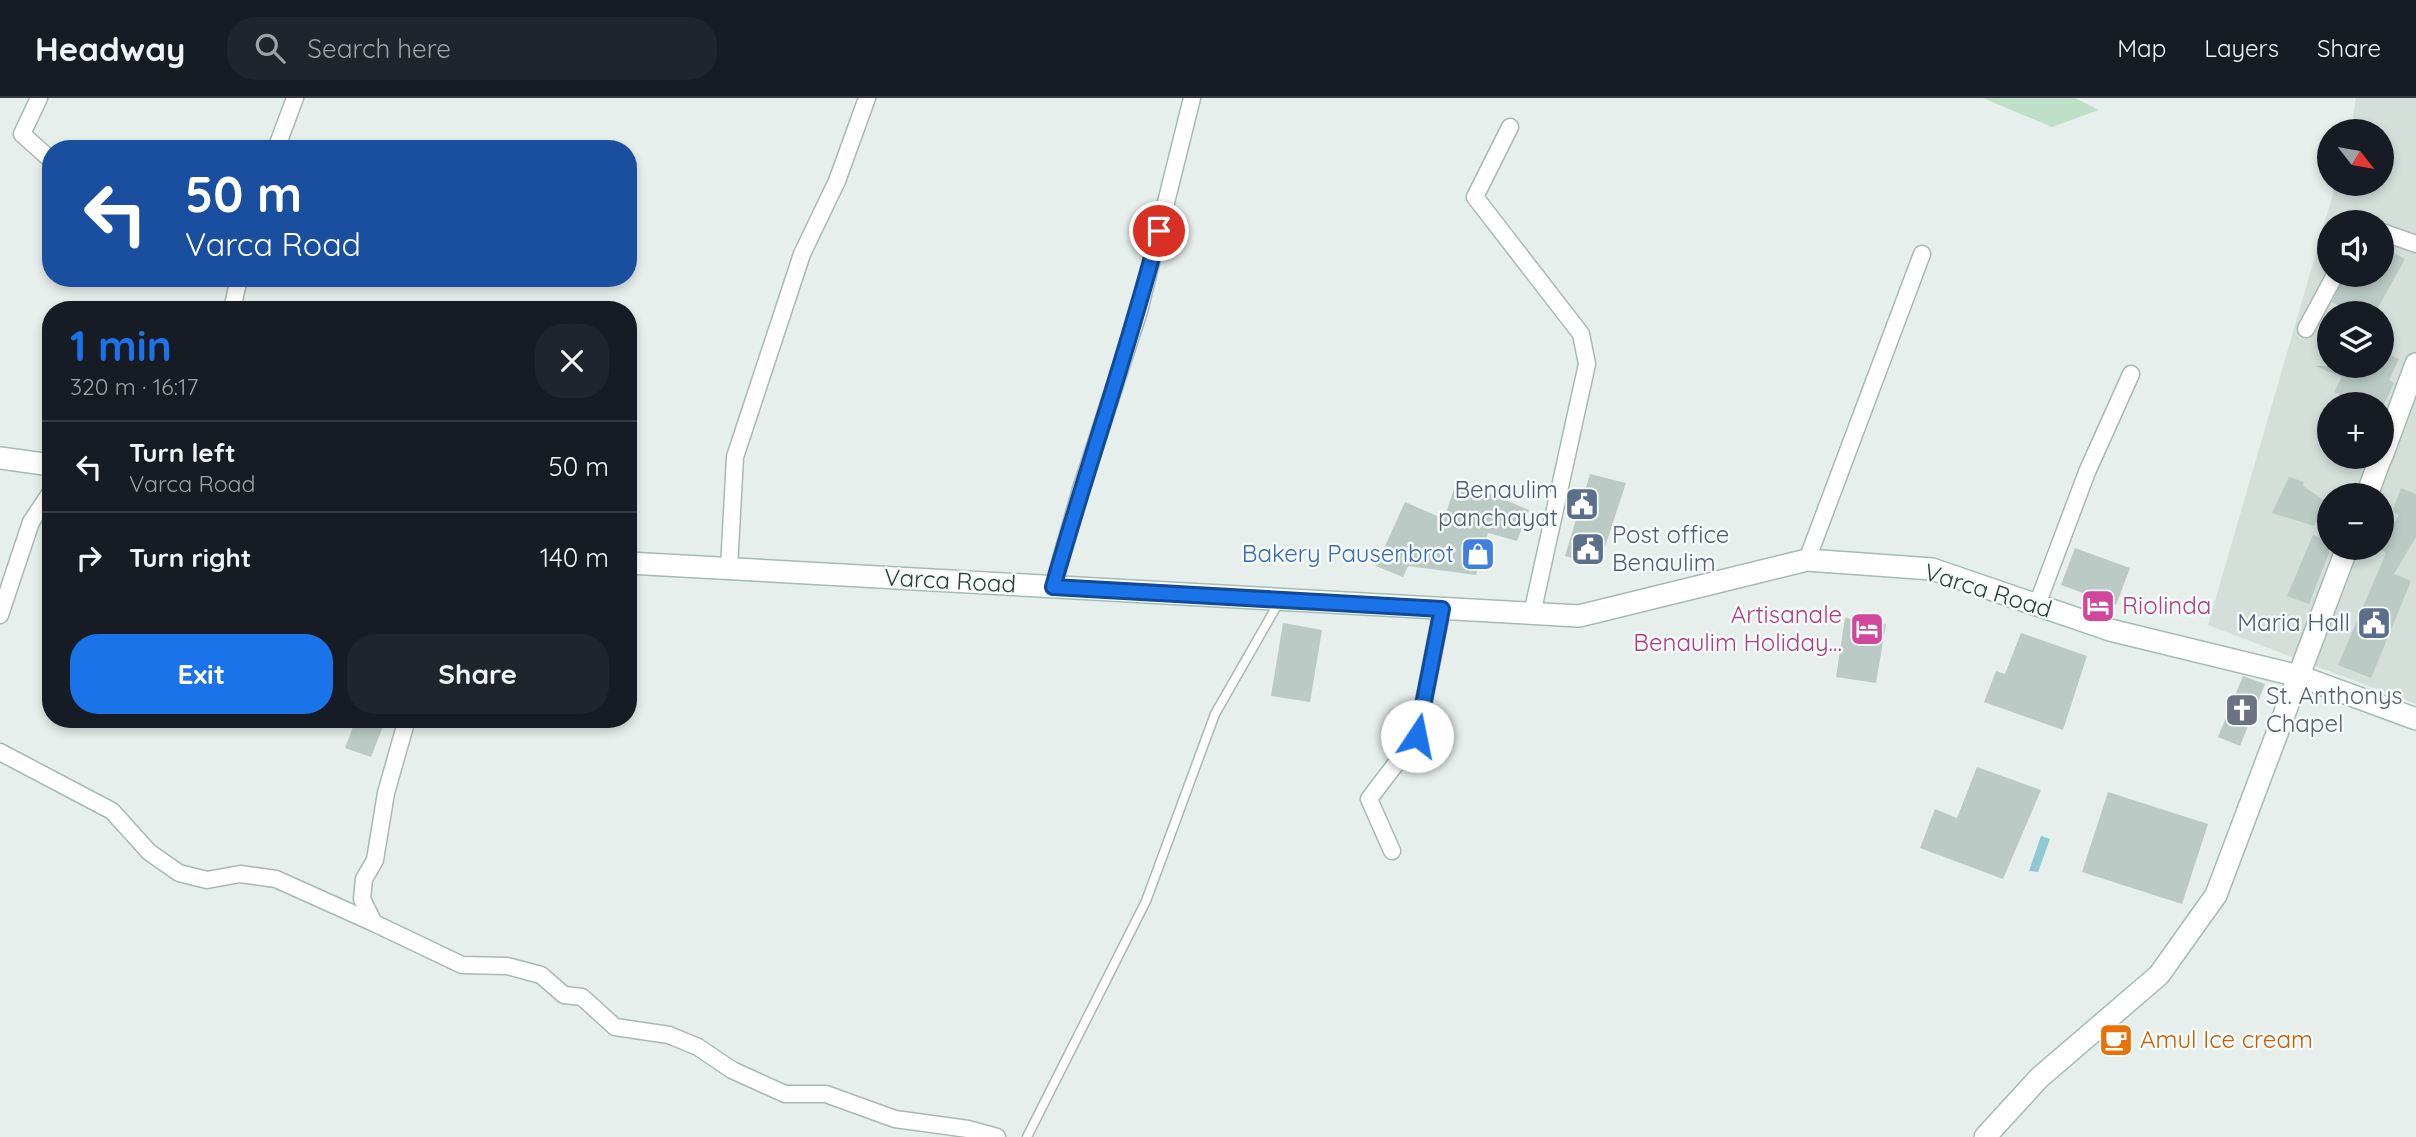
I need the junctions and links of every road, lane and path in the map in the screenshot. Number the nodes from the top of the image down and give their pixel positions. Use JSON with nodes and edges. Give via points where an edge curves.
{"nodes":[{"id":1,"x":39,"y":98,"type":"edge"},
{"id":2,"x":295,"y":98,"type":"edge"},
{"id":3,"x":867,"y":98,"type":"edge"},
{"id":4,"x":1192,"y":98,"type":"edge"},
{"id":5,"x":1510,"y":127,"type":"dead end"},
{"id":6,"x":279,"y":140,"type":"edge"},
{"id":7,"x":42,"y":152,"type":"edge"},
{"id":8,"x":2394,"y":236,"type":"edge"},
{"id":9,"x":2416,"y":244,"type":"edge"},
{"id":10,"x":1922,"y":254,"type":"dead end"},
{"id":11,"x":2328,"y":287,"type":"edge"},
{"id":12,"x":2306,"y":328,"type":"dead end"},
{"id":13,"x":2416,"y":364,"type":"edge"},
{"id":14,"x":2131,"y":374,"type":"dead end"},
{"id":15,"x":2394,"y":424,"type":"edge"},
{"id":16,"x":0,"y":458,"type":"edge"},
{"id":17,"x":42,"y":464,"type":"edge"},
{"id":18,"x":42,"y":506,"type":"edge"},
{"id":19,"x":1807,"y":560,"type":"junction"},
{"id":20,"x":2343,"y":560,"type":"edge"},
{"id":21,"x":637,"y":563,"type":"edge"},
{"id":22,"x":729,"y":568,"type":"junction"},
{"id":23,"x":1053,"y":587,"type":"junction"},
{"id":24,"x":1281,"y":600,"type":"junction"},
{"id":25,"x":2037,"y":605,"type":"junction"},
{"id":26,"x":1442,"y":609,"type":"junction"},
{"id":27,"x":1532,"y":614,"type":"junction"},
{"id":28,"x":0,"y":615,"type":"edge"},
{"id":29,"x":2300,"y":676,"type":"junction"},
{"id":30,"x":2416,"y":719,"type":"edge"},
{"id":31,"x":404,"y":728,"type":"edge"},
{"id":32,"x":0,"y":752,"type":"edge"},
{"id":33,"x":1392,"y":851,"type":"dead end"},
{"id":34,"x":374,"y":923,"type":"junction"},
{"id":35,"x":997,"y":1137,"type":"edge"},
{"id":36,"x":1027,"y":1137,"type":"edge"},
{"id":37,"x":1986,"y":1137,"type":"edge"}],
"edges":[{"from":1,"to":7,"type":"street","via":[[22,134]]},
{"from":2,"to":6,"type":"street"},
{"from":3,"to":22,"type":"street","via":[[838,181],[802,254],[735,457]]},
{"from":4,"to":23,"type":"street","via":[[1139,311]]},
{"from":5,"to":27,"type":"street","via":[[1475,197],[1581,334],[1587,364]]},
{"from":8,"to":9,"type":"street"},
{"from":10,"to":19,"type":"street"},
{"from":11,"to":12,"type":"street"},
{"from":13,"to":15,"type":"main road"},
{"from":14,"to":25,"type":"street","via":[[2087,471]]},
{"from":16,"to":17,"type":"main road"},
{"from":18,"to":28,"type":"street","via":[[31,522]]},
{"from":19,"to":25,"type":"main road","name":"Varca Road","via":[[1933,569]]},
{"from":19,"to":27,"type":"main road","name":"Varca Road","via":[[1579,616]]},
{"from":20,"to":29,"type":"main road"},
{"from":21,"to":22,"type":"main road","name":"Varca Road"},
{"from":22,"to":23,"type":"main road","name":"Varca Road"},
{"from":23,"to":24,"type":"main road","name":"Varca Road"},
{"from":24,"to":26,"type":"main road","name":"Varca Road"},
{"from":24,"to":36,"type":"lane","via":[[1215,714],[1146,901]]},
{"from":25,"to":29,"type":"main road","name":"Varca Road","via":[[2110,630]]},
{"from":26,"to":27,"type":"main road","name":"Varca Road"},
{"from":26,"to":33,"type":"street","via":[[1417,736],[1369,799]]},
{"from":29,"to":30,"type":"main road","name":"Varca Road"},
{"from":29,"to":37,"type":"main road","via":[[2217,895],[2159,975],[2039,1078]]},
{"from":31,"to":34,"type":"street","via":[[386,793],[375,860],[364,879],[362,899]]},
{"from":32,"to":34,"type":"street","via":[[111,811],[149,852],[179,873],[207,880],[240,874],[276,879]]},
{"from":34,"to":35,"type":"street","via":[[462,965],[507,966],[541,975],[564,995],[582,997],[615,1027],[669,1035],[785,1094],[826,1094],[895,1119]]}]}
